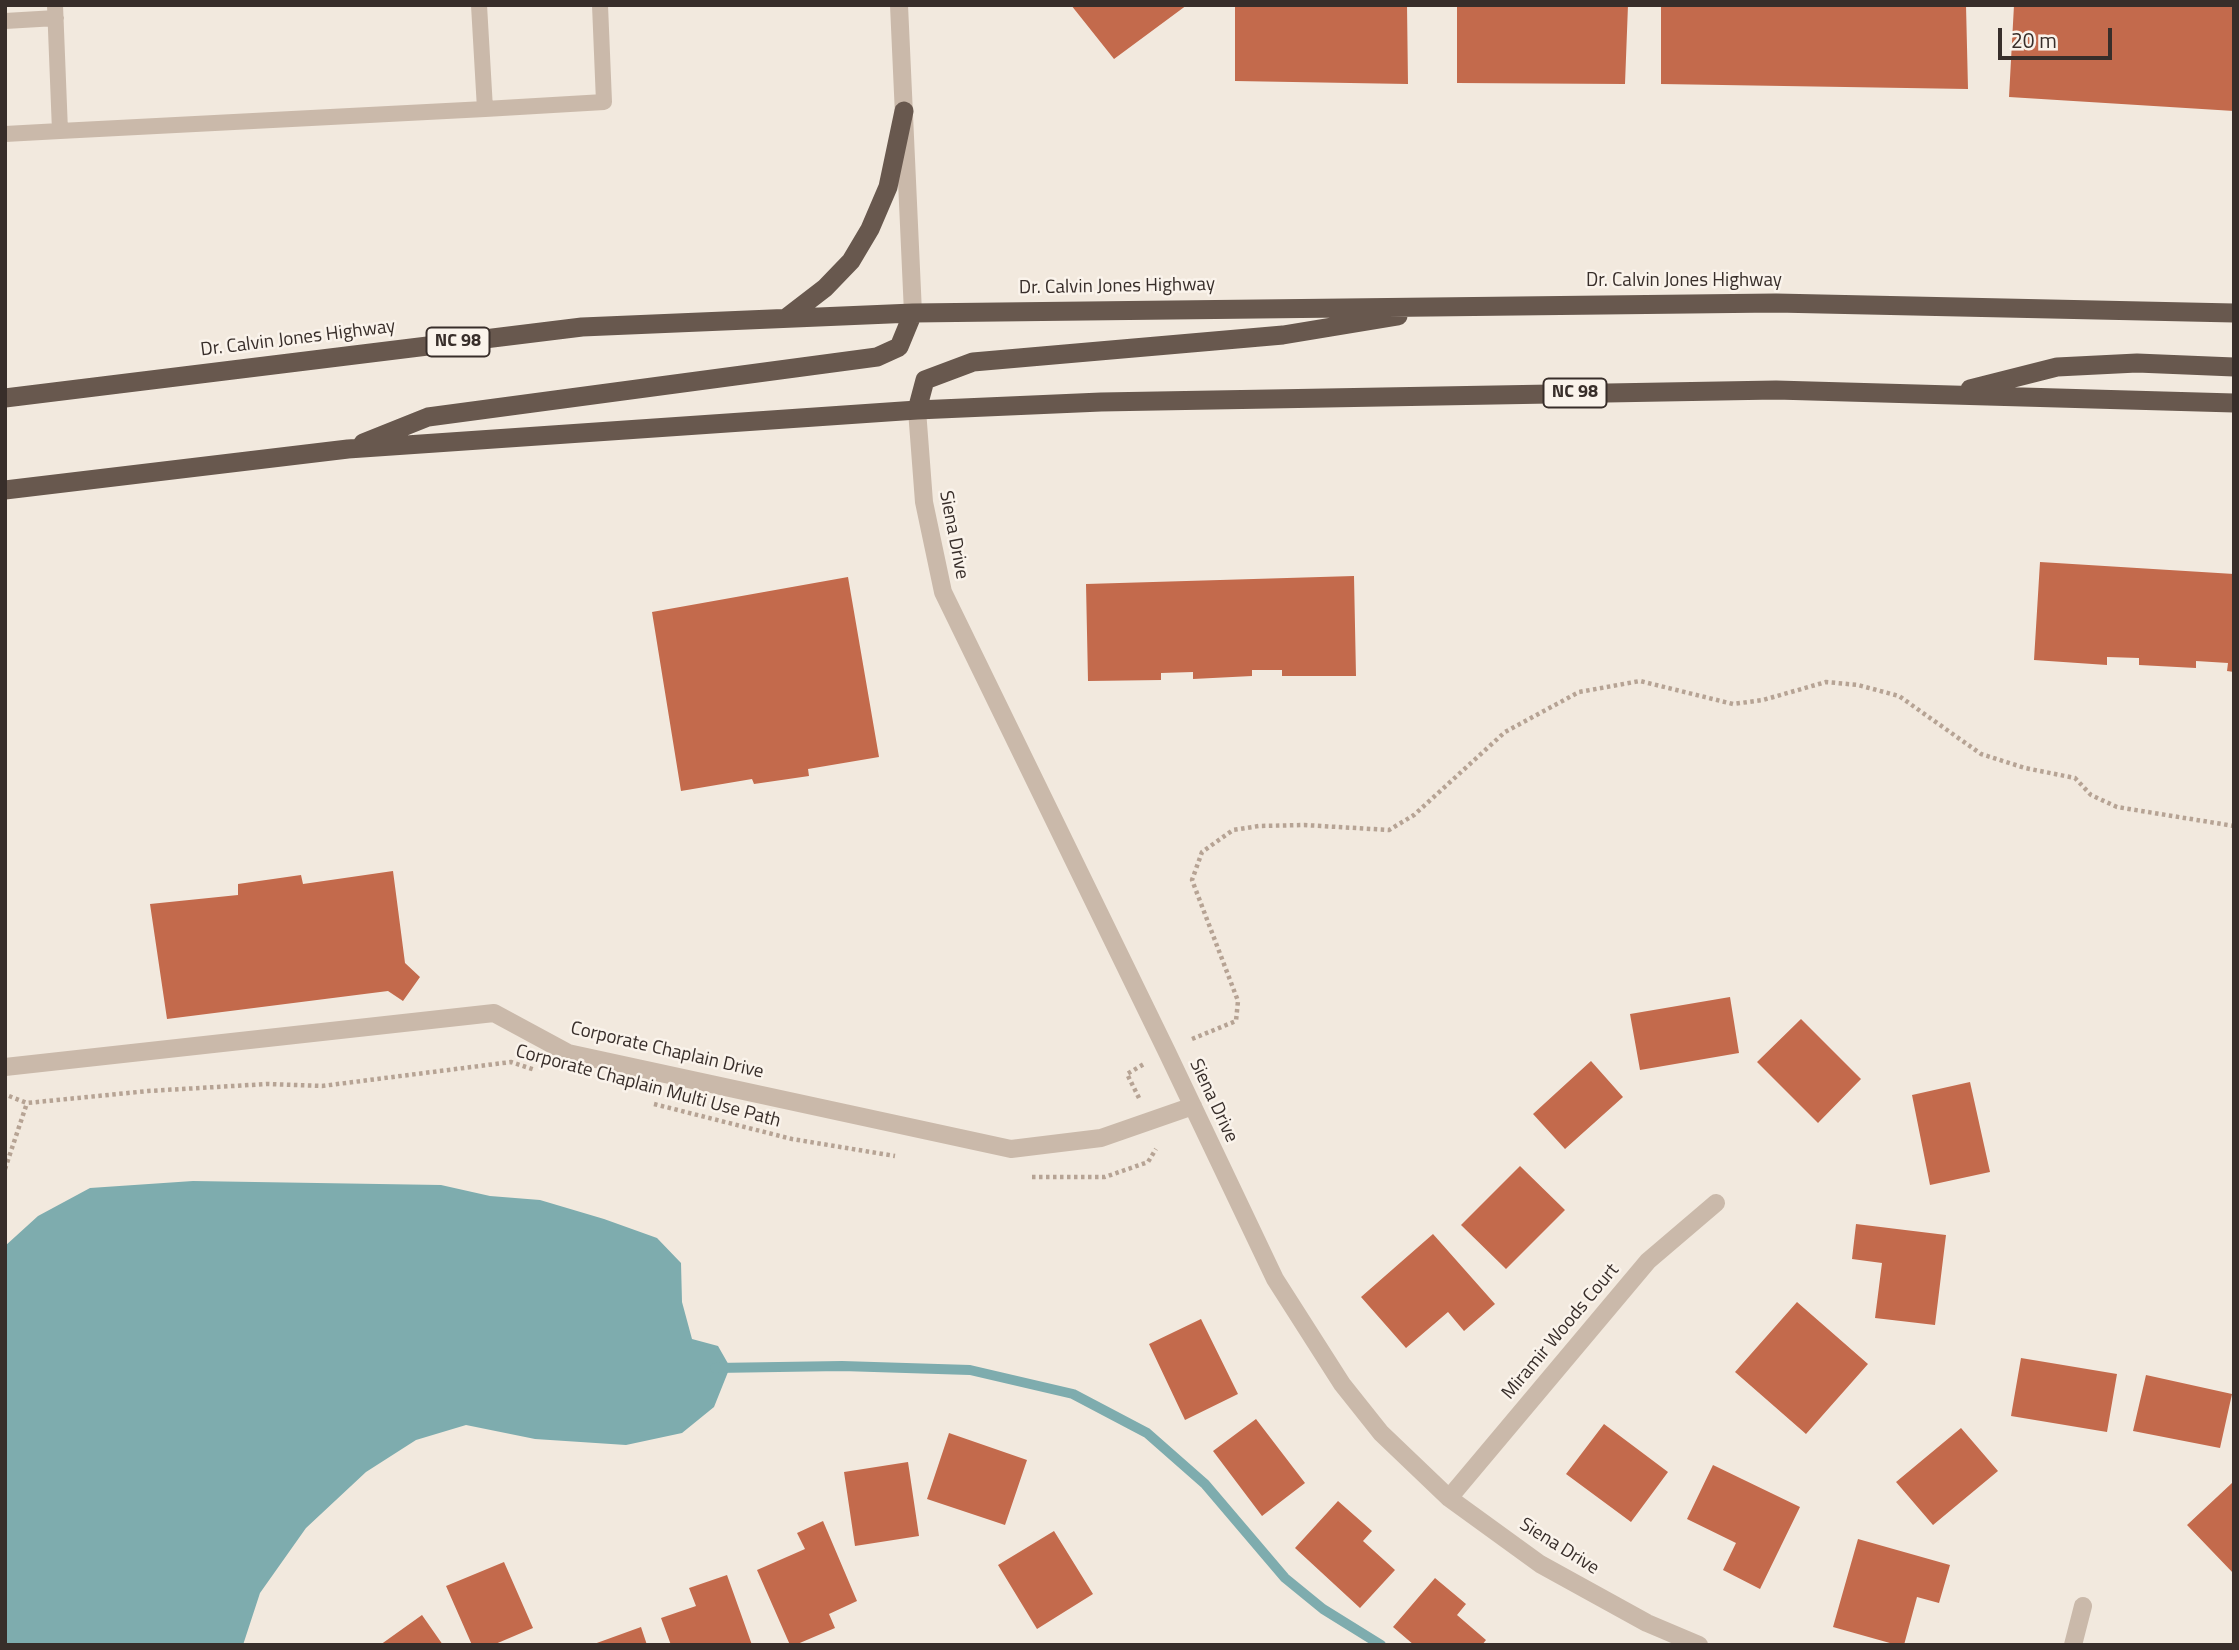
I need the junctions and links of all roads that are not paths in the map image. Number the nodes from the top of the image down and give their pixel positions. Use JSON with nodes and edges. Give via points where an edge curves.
{"nodes":[{"id":1,"x":479,"y":5,"type":"edge"},
{"id":2,"x":600,"y":5,"type":"edge"},
{"id":3,"x":900,"y":5,"type":"edge"},
{"id":4,"x":55,"y":12,"type":"edge"},
{"id":5,"x":5,"y":21,"type":"edge"},
{"id":6,"x":485,"y":109,"type":"junction"},
{"id":7,"x":904,"y":111,"type":"junction"},
{"id":8,"x":60,"y":131,"type":"junction"},
{"id":9,"x":5,"y":134,"type":"edge"},
{"id":10,"x":1457,"y":306,"type":"junction"},
{"id":11,"x":913,"y":313,"type":"junction"},
{"id":12,"x":2234,"y":313,"type":"edge"},
{"id":13,"x":786,"y":318,"type":"junction"},
{"id":14,"x":2234,"y":366,"type":"edge"},
{"id":15,"x":1945,"y":395,"type":"junction"},
{"id":16,"x":5,"y":398,"type":"edge"},
{"id":17,"x":2234,"y":403,"type":"edge"},
{"id":18,"x":917,"y":410,"type":"junction"},
{"id":19,"x":348,"y":449,"type":"junction"},
{"id":20,"x":5,"y":490,"type":"edge"},
{"id":21,"x":5,"y":1067,"type":"edge"},
{"id":22,"x":1193,"y":1106,"type":"junction"},
{"id":23,"x":1716,"y":1203,"type":"dead end"},
{"id":24,"x":1449,"y":1498,"type":"junction"},
{"id":25,"x":2082,"y":1606,"type":"dead end"},
{"id":26,"x":1699,"y":1645,"type":"edge"},
{"id":27,"x":2073,"y":1645,"type":"edge"}],
"edges":[{"from":1,"to":6,"type":"lane"},
{"from":2,"to":6,"type":"lane","via":[[604,102]]},
{"from":3,"to":7,"type":"street"},
{"from":4,"to":5,"type":"lane"},
{"from":4,"to":8,"type":"lane"},
{"from":6,"to":8,"type":"lane"},
{"from":7,"to":11,"type":"street"},
{"from":7,"to":13,"type":"highway","via":[[888,187],[870,229],[851,261]]},
{"from":8,"to":9,"type":"lane"},
{"from":10,"to":11,"type":"highway","name":"Dr. Calvin Jones Highway","number":"NC 98"},
{"from":10,"to":12,"type":"highway","name":"Dr. Calvin Jones Highway","number":"NC 98","via":[[1776,303]]},
{"from":10,"to":18,"type":"highway","via":[[1283,335],[973,362],[925,380]]},
{"from":11,"to":13,"type":"highway","name":"Dr. Calvin Jones Highway","number":"NC 98"},
{"from":11,"to":19,"type":"highway","via":[[899,347],[877,358],[428,417]]},
{"from":13,"to":16,"type":"highway","name":"Dr. Calvin Jones Highway","number":"NC 98","via":[[582,327]]},
{"from":14,"to":15,"type":"highway","via":[[2137,362],[2057,367]]},
{"from":15,"to":17,"type":"highway","number":"NC 98"},
{"from":15,"to":18,"type":"highway","number":"NC 98","via":[[1776,390],[1115,401]]},
{"from":18,"to":19,"type":"highway","number":"NC 98"},
{"from":18,"to":22,"type":"street","name":"Siena Drive","via":[[924,502],[943,592]]},
{"from":19,"to":20,"type":"highway","number":"NC 98"},
{"from":21,"to":22,"type":"street","name":"Corporate Chaplain Drive","via":[[494,1013],[568,1053],[1012,1149],[1101,1138]]},
{"from":22,"to":24,"type":"street","name":"Siena Drive","via":[[1275,1279],[1342,1384],[1381,1433]]},
{"from":23,"to":24,"type":"street","name":"Miramir Woods Court","via":[[1648,1261]]},
{"from":24,"to":26,"type":"street","name":"Siena Drive","via":[[1540,1564],[1647,1623]]},
{"from":25,"to":27,"type":"street"}]}
